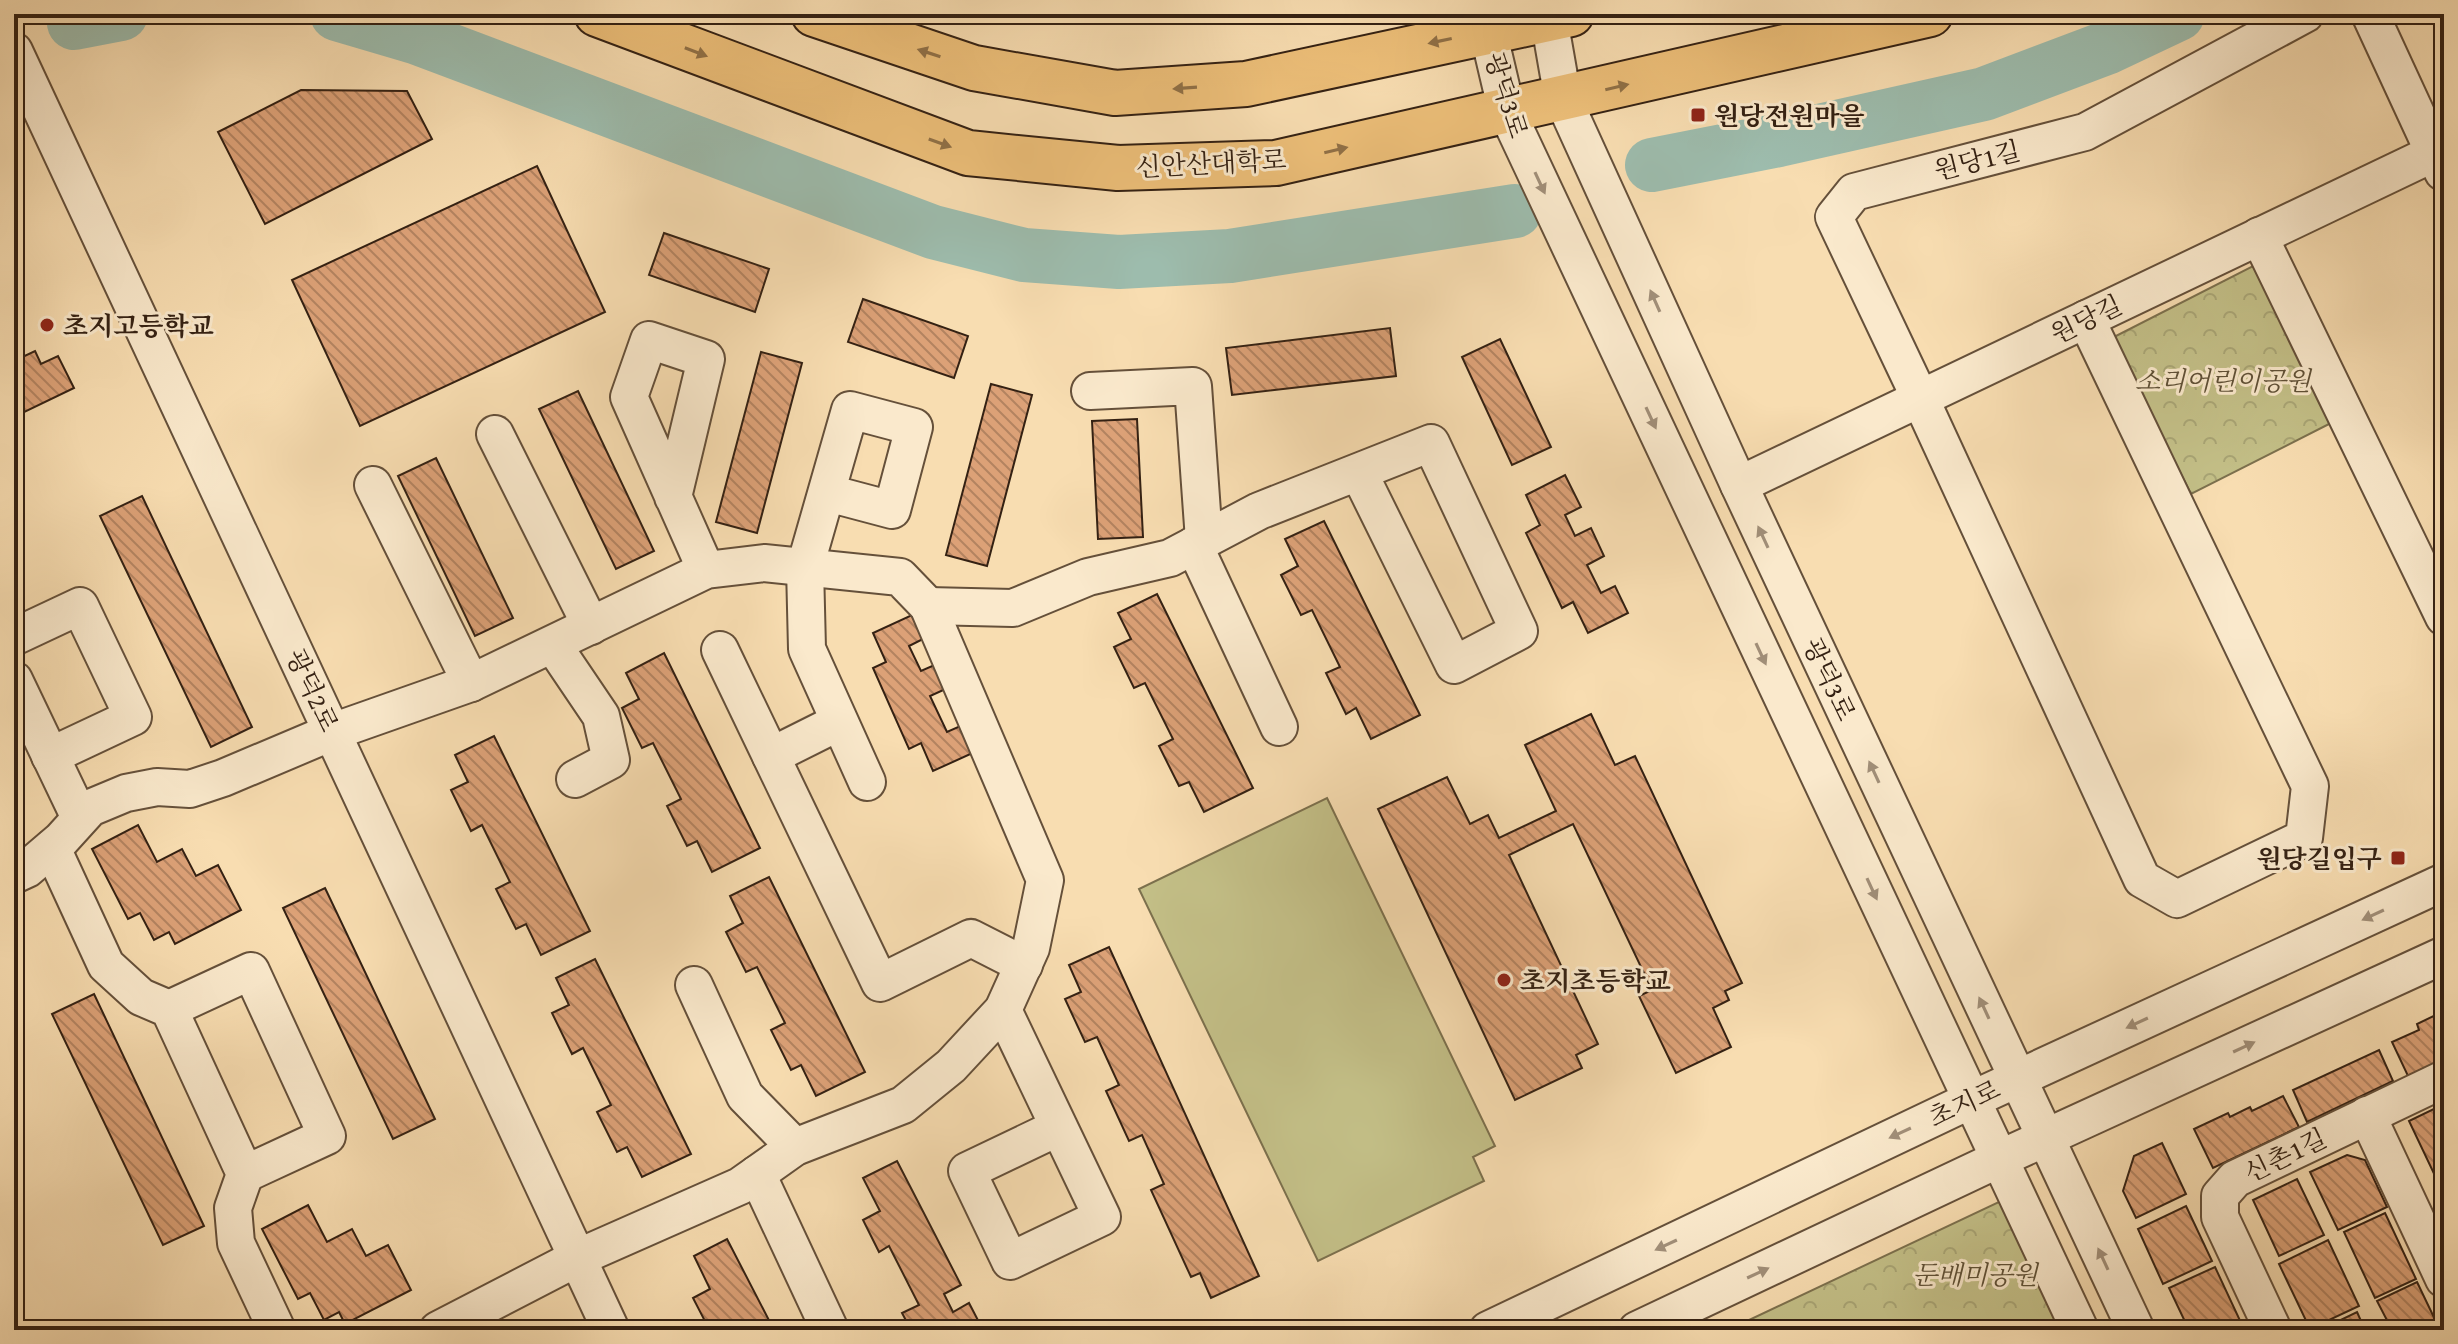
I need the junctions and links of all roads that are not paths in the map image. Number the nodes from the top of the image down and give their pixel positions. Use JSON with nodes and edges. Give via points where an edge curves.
{"nodes":[{"id":1,"x":597,"y":14,"type":"edge"},
{"id":2,"x":814,"y":14,"type":"edge"},
{"id":3,"x":1930,"y":14,"type":"edge"},
{"id":4,"x":2305,"y":14,"type":"edge"},
{"id":5,"x":2370,"y":14,"type":"edge"},
{"id":6,"x":1560,"y":16,"type":"edge"},
{"id":7,"x":1488,"y":31,"type":"junction"},
{"id":8,"x":14,"y":51,"type":"edge"},
{"id":9,"x":1563,"y":99,"type":"junction"},
{"id":10,"x":1507,"y":112,"type":"junction"},
{"id":11,"x":2439,"y":164,"type":"edge"},
{"id":12,"x":2259,"y":236,"type":"junction"},
{"id":13,"x":2086,"y":319,"type":"junction"},
{"id":14,"x":1090,"y":391,"type":"dead end"},
{"id":15,"x":1920,"y":398,"type":"junction"},
{"id":16,"x":495,"y":434,"type":"dead end"},
{"id":17,"x":1359,"y":473,"type":"junction"},
{"id":18,"x":373,"y":485,"type":"dead end"},
{"id":19,"x":1739,"y":485,"type":"junction"},
{"id":20,"x":828,"y":493,"type":"dead end"},
{"id":21,"x":673,"y":497,"type":"dead end"},
{"id":22,"x":1199,"y":543,"type":"junction"},
{"id":23,"x":805,"y":567,"type":"junction"},
{"id":24,"x":706,"y":570,"type":"junction"},
{"id":25,"x":928,"y":606,"type":"junction"},
{"id":26,"x":2444,"y":617,"type":"edge"},
{"id":27,"x":591,"y":626,"type":"junction"},
{"id":28,"x":14,"y":637,"type":"edge"},
{"id":29,"x":553,"y":645,"type":"junction"},
{"id":30,"x":720,"y":650,"type":"dead end"},
{"id":31,"x":14,"y":680,"type":"edge"},
{"id":32,"x":471,"y":683,"type":"junction"},
{"id":33,"x":839,"y":722,"type":"junction"},
{"id":34,"x":1279,"y":727,"type":"dead end"},
{"id":35,"x":332,"y":732,"type":"junction"},
{"id":36,"x":50,"y":756,"type":"junction"},
{"id":37,"x":771,"y":756,"type":"junction"},
{"id":38,"x":575,"y":779,"type":"dead end"},
{"id":39,"x":867,"y":782,"type":"dead end"},
{"id":40,"x":80,"y":818,"type":"junction"},
{"id":41,"x":52,"y":848,"type":"junction"},
{"id":42,"x":14,"y":875,"type":"edge"},
{"id":43,"x":2444,"y":882,"type":"edge"},
{"id":44,"x":2444,"y":955,"type":"edge"},
{"id":45,"x":1024,"y":965,"type":"junction"},
{"id":46,"x":694,"y":985,"type":"dead end"},
{"id":47,"x":169,"y":1009,"type":"junction"},
{"id":48,"x":1003,"y":1010,"type":"junction"},
{"id":49,"x":2018,"y":1078,"type":"junction"},
{"id":50,"x":2444,"y":1079,"type":"edge"},
{"id":51,"x":1971,"y":1100,"type":"junction"},
{"id":52,"x":2367,"y":1115,"type":"junction"},
{"id":53,"x":1059,"y":1127,"type":"dead end"},
{"id":54,"x":2046,"y":1138,"type":"junction"},
{"id":55,"x":795,"y":1147,"type":"junction"},
{"id":56,"x":1999,"y":1159,"type":"junction"},
{"id":57,"x":245,"y":1174,"type":"junction"},
{"id":58,"x":757,"y":1174,"type":"junction"},
{"id":59,"x":577,"y":1258,"type":"junction"},
{"id":60,"x":2444,"y":1279,"type":"edge"},
{"id":61,"x":277,"y":1330,"type":"edge"},
{"id":62,"x":438,"y":1330,"type":"edge"},
{"id":63,"x":611,"y":1330,"type":"edge"},
{"id":64,"x":830,"y":1330,"type":"edge"},
{"id":65,"x":1488,"y":1330,"type":"edge"},
{"id":66,"x":1637,"y":1330,"type":"edge"},
{"id":67,"x":2080,"y":1330,"type":"edge"},
{"id":68,"x":2136,"y":1330,"type":"edge"},
{"id":69,"x":2273,"y":1330,"type":"edge"}],
"edges":[{"from":1,"to":10,"type":"main road","name":"신안산대학로","one_way":true,"via":[[968,153],[1118,168],[1276,163]]},
{"from":7,"to":2,"type":"main road","one_way":true,"via":[[1246,84],[1115,93],[974,68]]},
{"from":9,"to":3,"type":"main road","name":"신안산대학로","one_way":true},
{"from":4,"to":15,"type":"street","name":"원당1길","via":[[2085,132],[1854,192],[1834,217]]},
{"from":5,"to":11,"type":"street"},
{"from":6,"to":7,"type":"main road"},
{"from":6,"to":9,"type":"street","name":"광덕3로"},
{"from":7,"to":10,"type":"street","name":"광덕3로"},
{"from":8,"to":35,"type":"street","name":"광덕2로"},
{"from":9,"to":10,"type":"main road","name":"신안산대학로"},
{"from":19,"to":9,"type":"street","name":"광덕3로","one_way":true},
{"from":10,"to":51,"type":"street","name":"광덕3로","one_way":true},
{"from":11,"to":12,"type":"street","name":"원당길"},
{"from":12,"to":13,"type":"street","name":"원당길"},
{"from":12,"to":26,"type":"street"},
{"from":13,"to":15,"type":"street","name":"원당길"},
{"from":13,"to":15,"type":"street","via":[[2310,786],[2304,838],[2234,872],[2177,899],[2142,879]]},
{"from":14,"to":22,"type":"street","via":[[1193,386]]},
{"from":15,"to":19,"type":"street","name":"원당길"},
{"from":16,"to":27,"type":"street"},
{"from":17,"to":17,"type":"street","via":[[1431,443],[1519,631],[1454,665]]},
{"from":17,"to":22,"type":"street","via":[[1259,511]]},
{"from":18,"to":32,"type":"street"},
{"from":49,"to":19,"type":"street","name":"광덕3로","one_way":true},
{"from":20,"to":23,"type":"street"},
{"from":21,"to":24,"type":"street"},
{"from":22,"to":25,"type":"street","via":[[1170,558],[1088,577],[1013,608]]},
{"from":22,"to":34,"type":"street"},
{"from":23,"to":24,"type":"street","via":[[764,563]]},
{"from":23,"to":25,"type":"street","via":[[900,577]]},
{"from":23,"to":33,"type":"street","via":[[807,649]]},
{"from":24,"to":27,"type":"street"},
{"from":25,"to":45,"type":"street","via":[[1045,880]]},
{"from":27,"to":29,"type":"street"},
{"from":28,"to":36,"type":"street","via":[[80,606],[133,717]]},
{"from":29,"to":32,"type":"street"},
{"from":29,"to":38,"type":"street","via":[[601,716],[611,760]]},
{"from":30,"to":37,"type":"street"},
{"from":31,"to":36,"type":"street"},
{"from":32,"to":35,"type":"street"},
{"from":33,"to":37,"type":"street"},
{"from":33,"to":39,"type":"street"},
{"from":35,"to":40,"type":"street","via":[[190,789],[157,787],[126,793],[90,808]]},
{"from":35,"to":59,"type":"street","name":"광덕2로"},
{"from":36,"to":40,"type":"street"},
{"from":37,"to":45,"type":"street","via":[[880,983],[971,938]]},
{"from":40,"to":41,"type":"street"},
{"from":41,"to":42,"type":"street"},
{"from":41,"to":47,"type":"street","via":[[106,965],[141,997]]},
{"from":43,"to":49,"type":"street","name":"초지로","one_way":true},
{"from":54,"to":44,"type":"street","one_way":true},
{"from":45,"to":48,"type":"street"},
{"from":46,"to":55,"type":"street","via":[[745,1096]]},
{"from":47,"to":57,"type":"street"},
{"from":47,"to":57,"type":"street","via":[[251,971],[296,1067],[327,1136]]},
{"from":48,"to":53,"type":"street"},
{"from":48,"to":55,"type":"street","via":[[951,1066],[903,1105]]},
{"from":49,"to":51,"type":"street","name":"초지로"},
{"from":49,"to":54,"type":"street","name":"광덕3로"},
{"from":50,"to":52,"type":"street","name":"신촌1길"},
{"from":51,"to":56,"type":"street","name":"광덕3로"},
{"from":51,"to":65,"type":"street","name":"초지로","one_way":true},
{"from":52,"to":60,"type":"street"},
{"from":52,"to":69,"type":"street","name":"신촌1길","via":[[2235,1179],[2220,1196],[2220,1217]]},
{"from":54,"to":56,"type":"street"},
{"from":68,"to":54,"type":"street","name":"광덕3로","one_way":true},
{"from":55,"to":58,"type":"street"},
{"from":66,"to":56,"type":"street","one_way":true},
{"from":56,"to":67,"type":"street","name":"광덕3로"},
{"from":57,"to":61,"type":"street","via":[[233,1208],[236,1243]]},
{"from":58,"to":59,"type":"street"},
{"from":58,"to":64,"type":"street"},
{"from":59,"to":62,"type":"street"},
{"from":59,"to":63,"type":"street","name":"광덕2로"}]}
